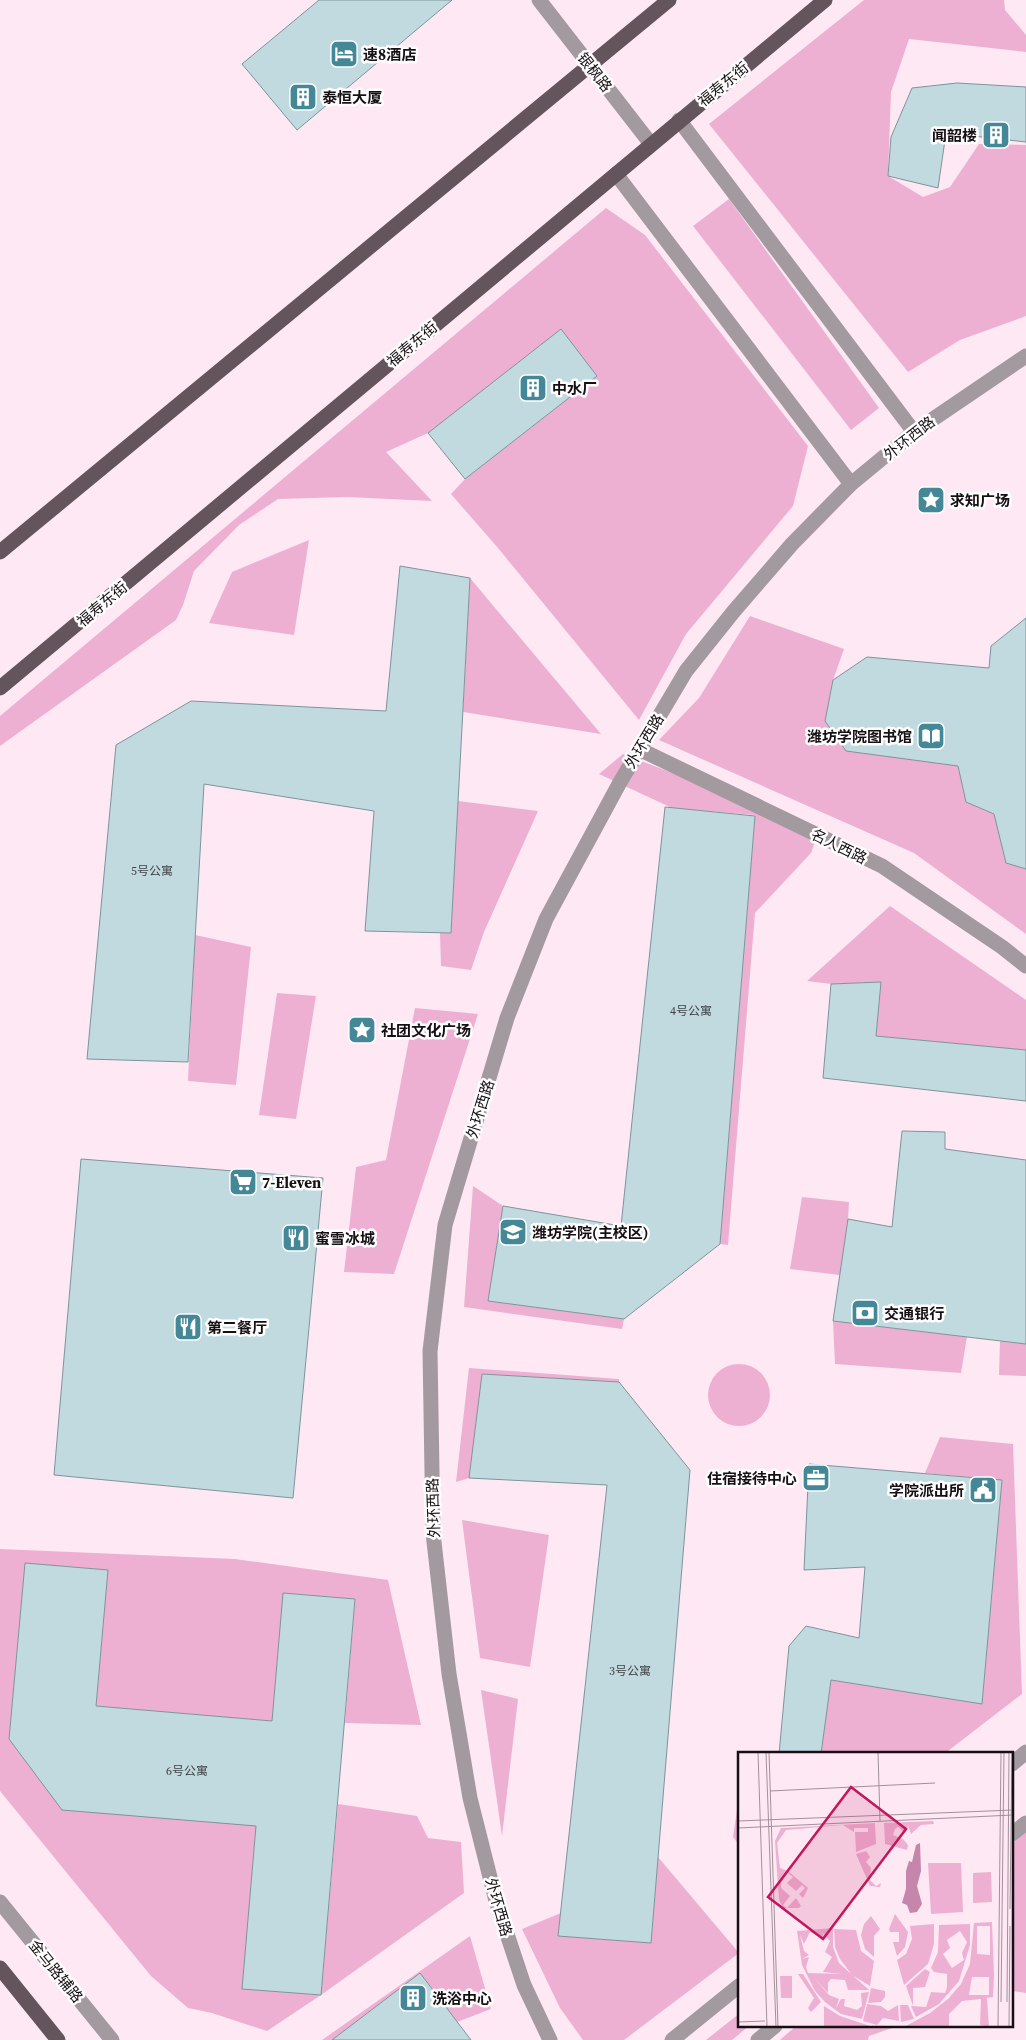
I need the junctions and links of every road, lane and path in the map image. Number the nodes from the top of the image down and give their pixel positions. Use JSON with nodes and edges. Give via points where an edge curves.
{"nodes":[{"id":1,"x":539,"y":0,"type":"edge"},
{"id":2,"x":669,"y":0,"type":"edge"},
{"id":3,"x":826,"y":0,"type":"edge"},
{"id":4,"x":591,"y":65,"type":"junction"},
{"id":5,"x":680,"y":120,"type":"junction"},
{"id":6,"x":651,"y":144,"type":"junction"},
{"id":7,"x":616,"y":174,"type":"junction"},
{"id":8,"x":1026,"y":356,"type":"edge"},
{"id":9,"x":914,"y":432,"type":"junction"},
{"id":10,"x":851,"y":484,"type":"junction"},
{"id":11,"x":0,"y":552,"type":"edge"},
{"id":12,"x":0,"y":688,"type":"edge"},
{"id":13,"x":639,"y":749,"type":"junction"},
{"id":14,"x":1026,"y":966,"type":"edge"},
{"id":15,"x":1026,"y":1752,"type":"edge"},
{"id":16,"x":1014,"y":1762,"type":"edge"},
{"id":17,"x":1026,"y":1822,"type":"edge"},
{"id":18,"x":1014,"y":1832,"type":"edge"},
{"id":19,"x":0,"y":1902,"type":"edge"},
{"id":20,"x":0,"y":1968,"type":"edge"},
{"id":21,"x":738,"y":1987,"type":"edge"},
{"id":22,"x":773,"y":2028,"type":"edge"},
{"id":23,"x":58,"y":2040,"type":"edge"},
{"id":24,"x":112,"y":2040,"type":"edge"},
{"id":25,"x":550,"y":2040,"type":"edge"},
{"id":26,"x":672,"y":2040,"type":"edge"},
{"id":27,"x":758,"y":2040,"type":"edge"}],
"edges":[{"from":1,"to":4,"type":"street","name":"银枫路"},
{"from":2,"to":4,"type":"main road"},
{"from":3,"to":5,"type":"main road","name":"福寿东街"},
{"from":4,"to":6,"type":"street","name":"银枫路"},
{"from":4,"to":11,"type":"main road"},
{"from":5,"to":6,"type":"main road","name":"福寿东街"},
{"from":5,"to":9,"type":"street"},
{"from":6,"to":7,"type":"main road","name":"福寿东街"},
{"from":7,"to":10,"type":"street"},
{"from":7,"to":12,"type":"main road","name":"福寿东街"},
{"from":8,"to":9,"type":"street","name":"外环西路"},
{"from":9,"to":10,"type":"street","name":"外环西路"},
{"from":10,"to":13,"type":"street","name":"外环西路","via":[[792,544],[734,611],[686,671]]},
{"from":13,"to":14,"type":"street","name":"名人西路","via":[[882,866]]},
{"from":13,"to":25,"type":"street","name":"外环西路","via":[[546,919],[507,1018],[445,1225],[430,1351],[433,1533],[449,1674],[468,1789],[504,1927],[524,1985]]},
{"from":15,"to":16,"type":"street"},
{"from":17,"to":18,"type":"street"},
{"from":19,"to":24,"type":"street","name":"金马路辅路"},
{"from":20,"to":23,"type":"main road"},
{"from":21,"to":26,"type":"street"},
{"from":22,"to":27,"type":"street"}]}
